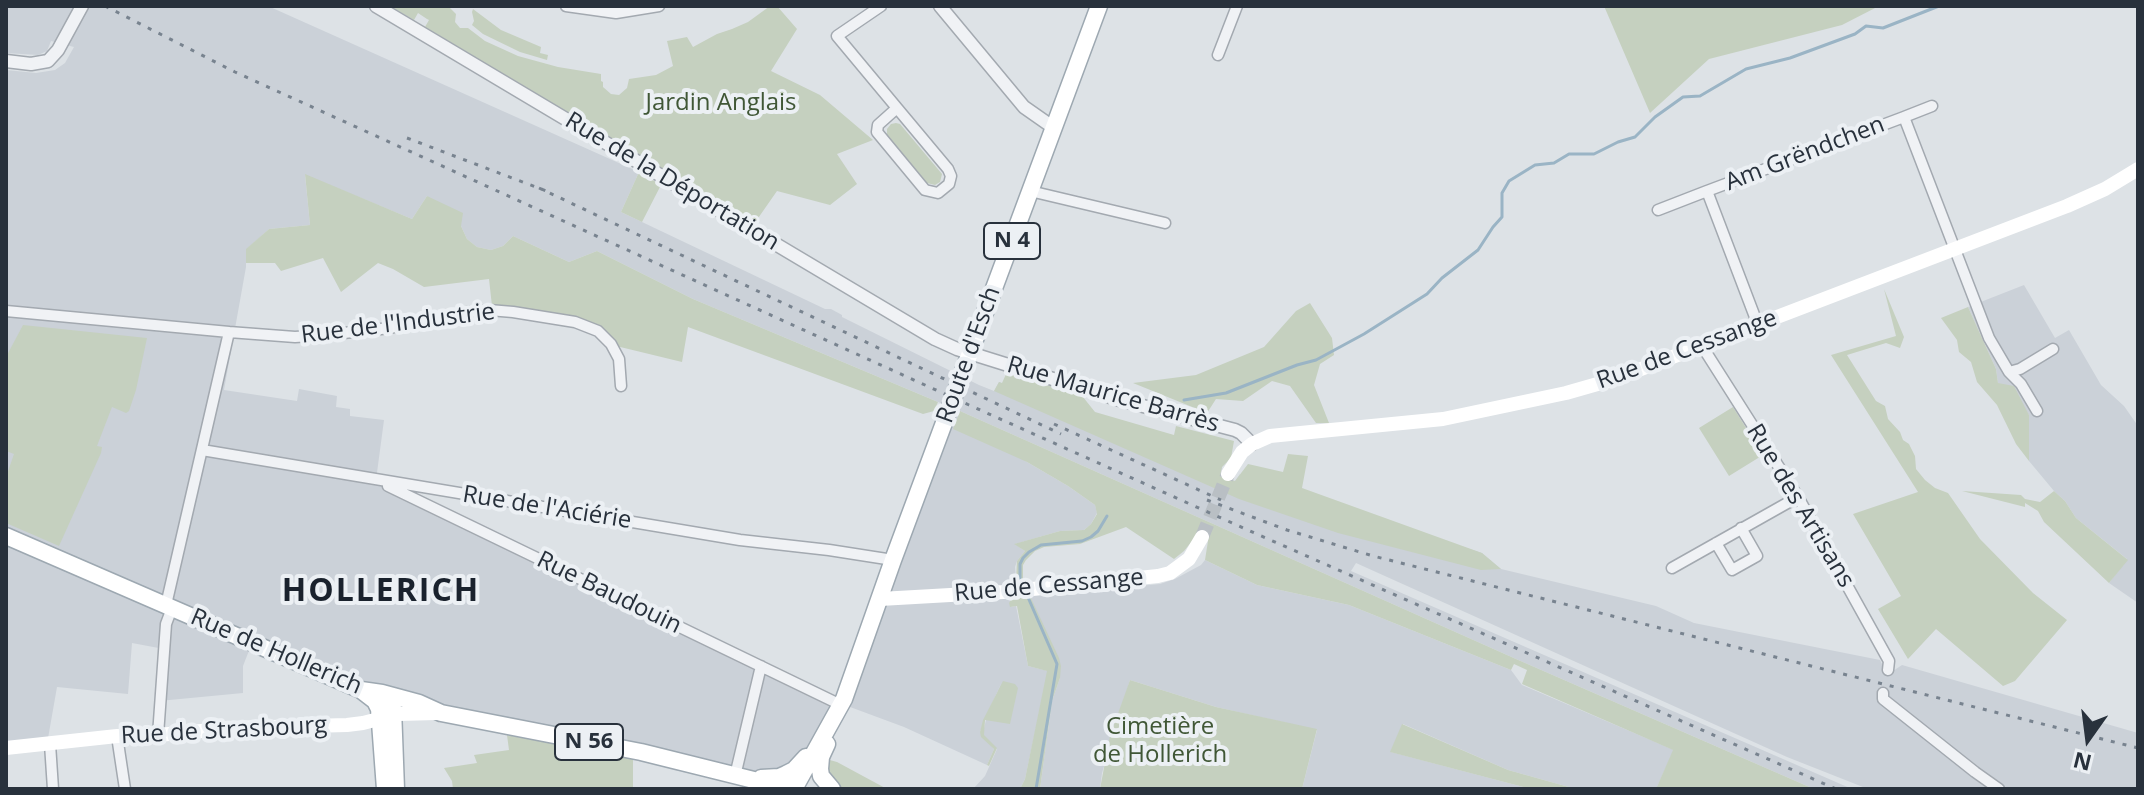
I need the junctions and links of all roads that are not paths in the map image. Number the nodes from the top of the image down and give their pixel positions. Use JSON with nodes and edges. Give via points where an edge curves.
{"nodes":[{"id":1,"x":82,"y":6,"type":"edge"},
{"id":2,"x":376,"y":6,"type":"edge"},
{"id":3,"x":566,"y":6,"type":"edge"},
{"id":4,"x":659,"y":6,"type":"edge"},
{"id":5,"x":881,"y":6,"type":"edge"},
{"id":6,"x":940,"y":6,"type":"edge"},
{"id":7,"x":1099,"y":6,"type":"edge"},
{"id":8,"x":1237,"y":6,"type":"edge"},
{"id":9,"x":1218,"y":55,"type":"dead end"},
{"id":10,"x":6,"y":61,"type":"edge"},
{"id":11,"x":1932,"y":106,"type":"dead end"},
{"id":12,"x":897,"y":108,"type":"junction"},
{"id":13,"x":1904,"y":117,"type":"junction"},
{"id":14,"x":1054,"y":128,"type":"junction"},
{"id":15,"x":2138,"y":169,"type":"edge"},
{"id":16,"x":1030,"y":191,"type":"junction"},
{"id":17,"x":1707,"y":191,"type":"junction"},
{"id":18,"x":1658,"y":210,"type":"dead end"},
{"id":19,"x":1165,"y":223,"type":"dead end"},
{"id":20,"x":1955,"y":249,"type":"junction"},
{"id":21,"x":6,"y":311,"type":"edge"},
{"id":22,"x":1758,"y":325,"type":"junction"},
{"id":23,"x":229,"y":332,"type":"junction"},
{"id":24,"x":1702,"y":346,"type":"junction"},
{"id":25,"x":2053,"y":349,"type":"dead end"},
{"id":26,"x":970,"y":353,"type":"junction"},
{"id":27,"x":2009,"y":372,"type":"junction"},
{"id":28,"x":621,"y":386,"type":"dead end"},
{"id":29,"x":2037,"y":411,"type":"dead end"},
{"id":30,"x":1252,"y":444,"type":"junction"},
{"id":31,"x":202,"y":450,"type":"junction"},
{"id":32,"x":1228,"y":474,"type":"tunnel mouth"},
{"id":33,"x":376,"y":480,"type":"junction"},
{"id":34,"x":1798,"y":497,"type":"junction"},
{"id":35,"x":1741,"y":528,"type":"junction"},
{"id":36,"x":6,"y":536,"type":"edge"},
{"id":37,"x":1202,"y":537,"type":"tunnel mouth"},
{"id":38,"x":1716,"y":543,"type":"junction"},
{"id":39,"x":893,"y":560,"type":"junction"},
{"id":40,"x":1672,"y":568,"type":"dead end"},
{"id":41,"x":880,"y":599,"type":"junction"},
{"id":42,"x":169,"y":607,"type":"junction"},
{"id":43,"x":761,"y":666,"type":"junction"},
{"id":44,"x":1888,"y":670,"type":"dead end"},
{"id":45,"x":361,"y":690,"type":"junction"},
{"id":46,"x":382,"y":693,"type":"junction"},
{"id":47,"x":1883,"y":693,"type":"dead end"},
{"id":48,"x":841,"y":705,"type":"junction"},
{"id":49,"x":441,"y":713,"type":"junction"},
{"id":50,"x":387,"y":716,"type":"junction"},
{"id":51,"x":158,"y":735,"type":"junction"},
{"id":52,"x":117,"y":736,"type":"junction"},
{"id":53,"x":50,"y":744,"type":"junction"},
{"id":54,"x":6,"y":748,"type":"edge"},
{"id":55,"x":735,"y":776,"type":"junction"},
{"id":56,"x":53,"y":789,"type":"edge"},
{"id":57,"x":125,"y":789,"type":"edge"},
{"id":58,"x":385,"y":789,"type":"edge"},
{"id":59,"x":396,"y":789,"type":"edge"},
{"id":60,"x":792,"y":789,"type":"edge"},
{"id":61,"x":832,"y":789,"type":"edge"},
{"id":62,"x":1999,"y":789,"type":"edge"}],
"edges":[{"from":1,"to":10,"type":"street","via":[[48,61]]},
{"from":2,"to":26,"type":"street","name":"Rue de la Déportation","via":[[914,328]]},
{"from":3,"to":4,"type":"street","via":[[616,13]]},
{"from":5,"to":12,"type":"street","via":[[837,36]]},
{"from":6,"to":14,"type":"street","via":[[1024,107]]},
{"from":7,"to":14,"type":"main road","name":"Route d'Esch","number":"N 4"},
{"from":8,"to":9,"type":"street"},
{"from":11,"to":13,"type":"street","name":"Am Grëndchen"},
{"from":12,"to":12,"type":"street","via":[[877,132],[925,190],[938,193],[949,184],[948,169]]},
{"from":13,"to":17,"type":"street","name":"Am Grëndchen"},
{"from":13,"to":20,"type":"street","name":"Am Grëndchen"},
{"from":14,"to":16,"type":"main road","name":"Route d'Esch","number":"N 4"},
{"from":15,"to":20,"type":"main road","name":"Rue de Cessange","via":[[2067,206]]},
{"from":16,"to":19,"type":"street"},
{"from":16,"to":26,"type":"main road","name":"Route d'Esch","number":"N 4"},
{"from":17,"to":18,"type":"street","name":"Am Grëndchen"},
{"from":17,"to":22,"type":"street","name":"Am Grëndchen"},
{"from":20,"to":22,"type":"main road","name":"Rue de Cessange"},
{"from":20,"to":27,"type":"street","name":"Am Grëndchen","via":[[1989,338]]},
{"from":21,"to":23,"type":"street","name":"Rue de l'Industrie"},
{"from":22,"to":24,"type":"main road","name":"Rue de Cessange"},
{"from":23,"to":28,"type":"street","name":"Rue de l'Industrie","via":[[325,335],[467,312],[513,312],[598,331],[619,359]]},
{"from":23,"to":31,"type":"street"},
{"from":24,"to":30,"type":"main road","name":"Rue de Cessange","via":[[1615,379],[1470,414],[1270,436]]},
{"from":24,"to":34,"type":"street","name":"Rue des Artisans"},
{"from":25,"to":27,"type":"street"},
{"from":26,"to":30,"type":"street","name":"Rue Maurice Barrès","via":[[1235,430]]},
{"from":26,"to":39,"type":"main road","name":"Route d'Esch","number":"N 4"},
{"from":27,"to":29,"type":"street","name":"Am Grëndchen"},
{"from":30,"to":32,"type":"main road"},
{"from":31,"to":33,"type":"street","name":"Rue de l'Aciérie"},
{"from":31,"to":42,"type":"street"},
{"from":33,"to":39,"type":"street","name":"Rue de l'Aciérie"},
{"from":33,"to":43,"type":"street","name":"Rue Baudouin"},
{"from":34,"to":35,"type":"street"},
{"from":34,"to":44,"type":"street","name":"Rue des Artisans","via":[[1889,661]]},
{"from":35,"to":38,"type":"street"},
{"from":35,"to":38,"type":"street","via":[[1757,556],[1732,570]]},
{"from":36,"to":42,"type":"main road","name":"Rue de Hollerich","number":"N 56"},
{"from":37,"to":41,"type":"main road","name":"Rue de Cessange","via":[[1189,559],[1158,576]]},
{"from":38,"to":40,"type":"street"},
{"from":39,"to":41,"type":"main road","name":"Route d'Esch","number":"N 4"},
{"from":41,"to":48,"type":"main road","name":"Route d'Esch","number":"N 4"},
{"from":42,"to":45,"type":"main road","name":"Rue de Hollerich","number":"N 56"},
{"from":42,"to":51,"type":"street"},
{"from":43,"to":48,"type":"street","name":"Rue Baudouin"},
{"from":43,"to":55,"type":"street"},
{"from":45,"to":46,"type":"main road","name":"Rue de Hollerich","number":"N 56"},
{"from":45,"to":50,"type":"main road"},
{"from":46,"to":49,"type":"main road","name":"Rue de Hollerich","number":"N 56"},
{"from":46,"to":50,"type":"main road","via":[[390,703]]},
{"from":47,"to":62,"type":"street","via":[[1883,699]]},
{"from":48,"to":55,"type":"main road","name":"Route d'Esch","number":"N 4","via":[[794,770],[779,777]]},
{"from":48,"to":60,"type":"main road","name":"Route d'Esch","number":"N 4"},
{"from":48,"to":61,"type":"main road","number":"N 4","via":[[821,757],[821,776]]},
{"from":49,"to":50,"type":"main road","name":"Rue de Strasbourg"},
{"from":49,"to":55,"type":"main road","name":"Rue de Hollerich","number":"N 56"},
{"from":50,"to":51,"type":"main road","name":"Rue de Strasbourg","via":[[347,725]]},
{"from":50,"to":58,"type":"main road"},
{"from":50,"to":59,"type":"main road"},
{"from":51,"to":52,"type":"main road","name":"Rue de Strasbourg"},
{"from":52,"to":53,"type":"main road","name":"Rue de Strasbourg"},
{"from":52,"to":57,"type":"street"},
{"from":53,"to":54,"type":"main road","name":"Rue de Strasbourg"},
{"from":53,"to":56,"type":"street"},
{"from":55,"to":60,"type":"main road","name":"Rue de Hollerich","number":"N 56"}]}
